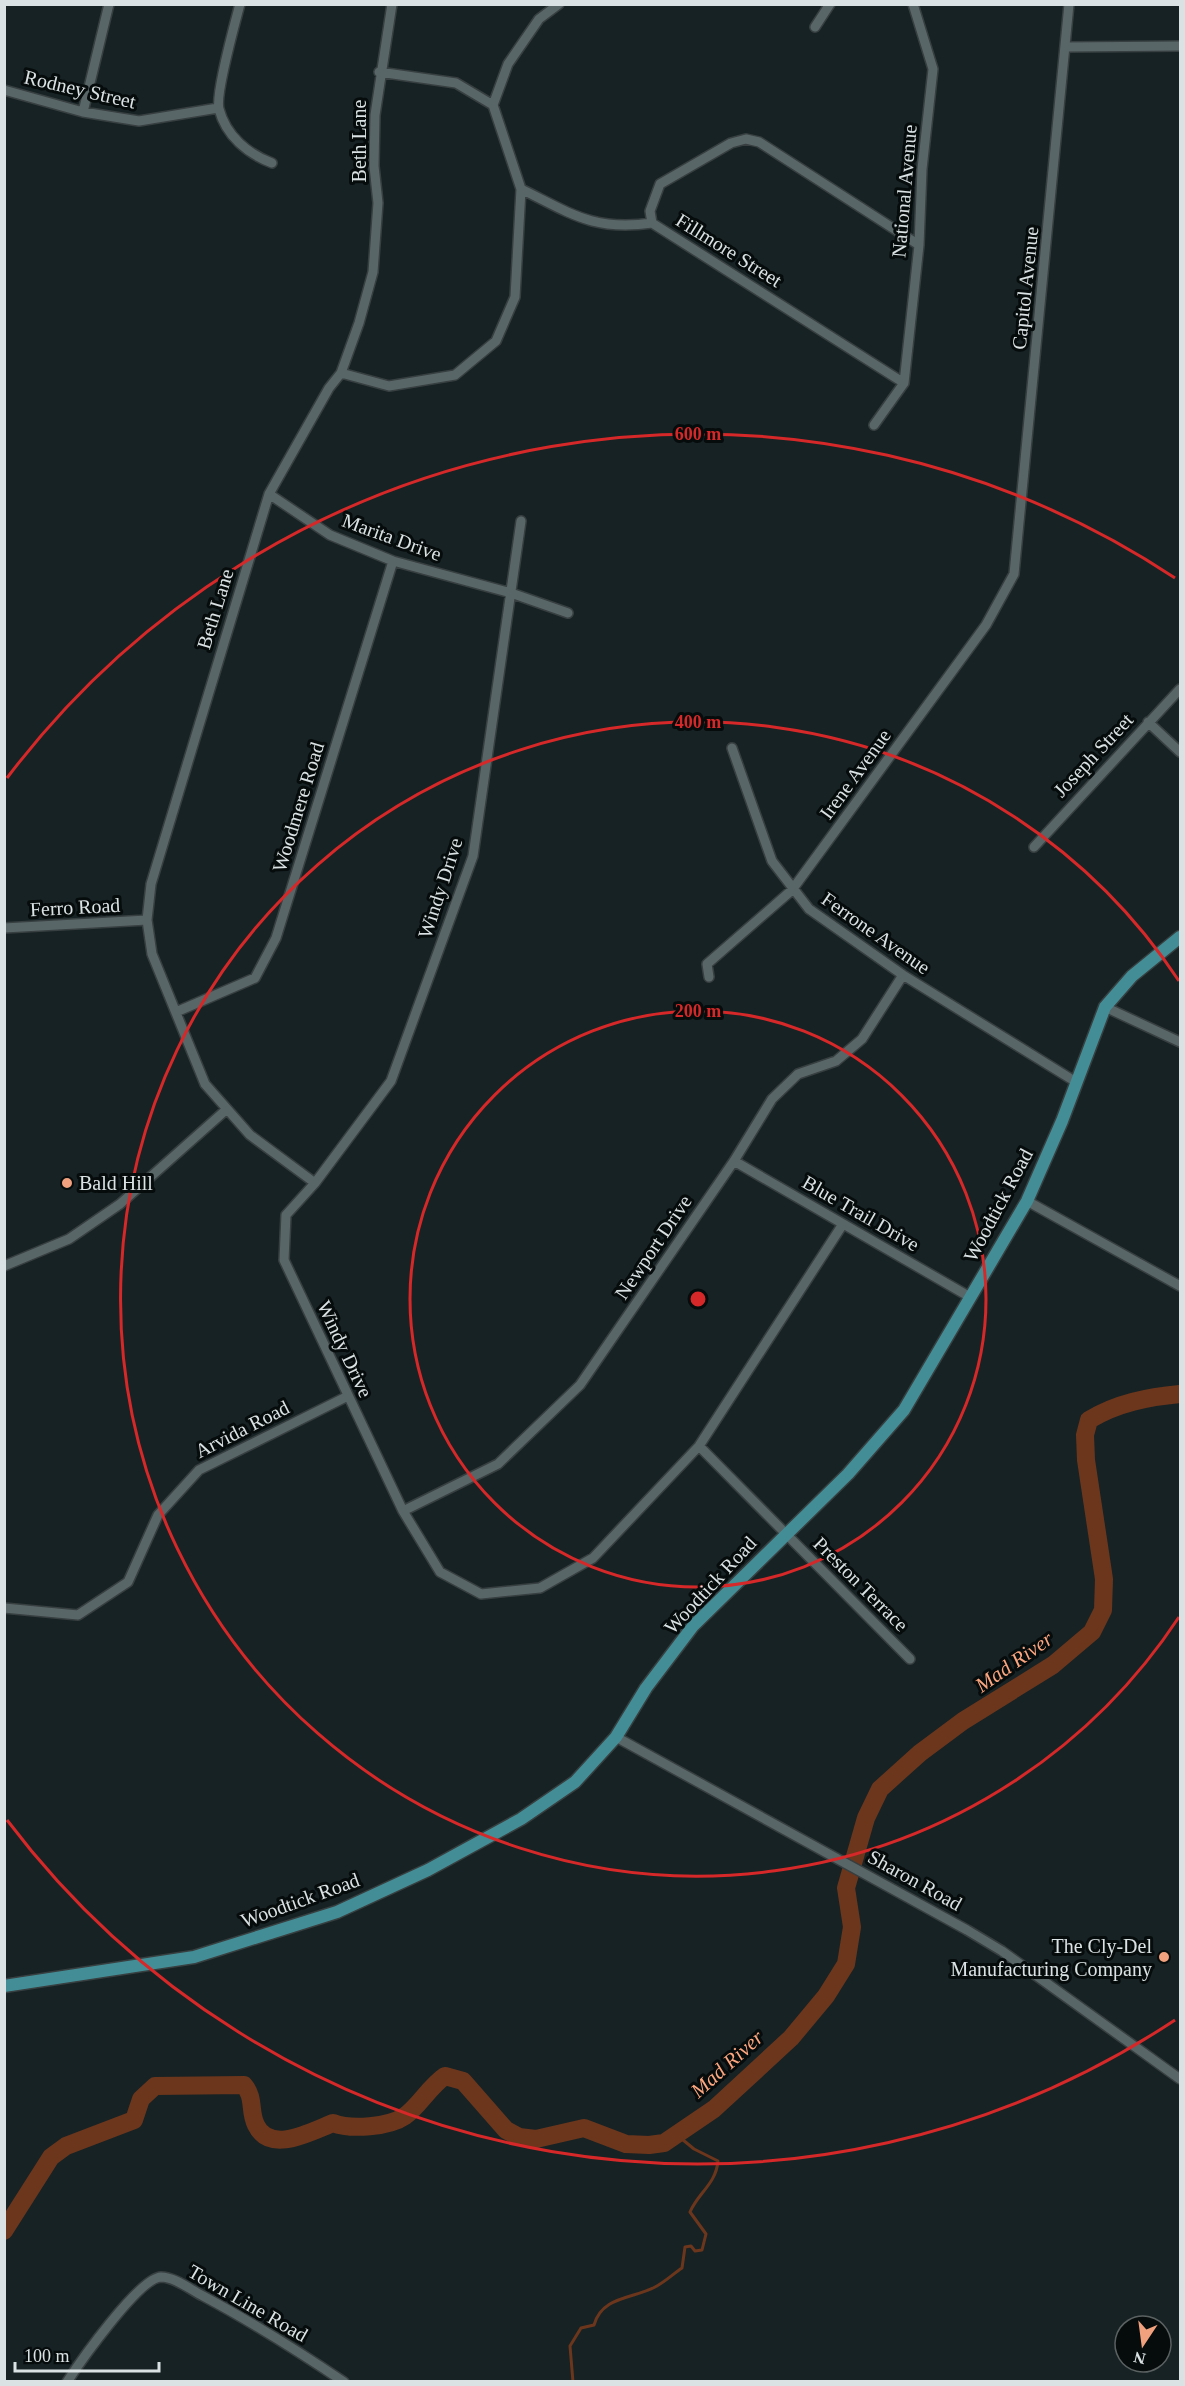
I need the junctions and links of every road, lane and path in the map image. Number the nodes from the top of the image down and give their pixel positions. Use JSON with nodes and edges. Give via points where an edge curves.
{"nodes":[{"id":1,"x":110,"y":4,"type":"edge"},
{"id":2,"x":240,"y":4,"type":"edge"},
{"id":3,"x":392,"y":4,"type":"edge"},
{"id":4,"x":559,"y":4,"type":"edge"},
{"id":5,"x":830,"y":4,"type":"edge"},
{"id":6,"x":913,"y":4,"type":"edge"},
{"id":7,"x":1070,"y":4,"type":"edge"},
{"id":8,"x":815,"y":27,"type":"dead end"},
{"id":9,"x":1180,"y":46,"type":"edge"},
{"id":10,"x":1067,"y":47,"type":"junction"},
{"id":11,"x":379,"y":72,"type":"junction"},
{"id":12,"x":4,"y":90,"type":"edge"},
{"id":13,"x":493,"y":105,"type":"junction"},
{"id":14,"x":218,"y":108,"type":"junction"},
{"id":15,"x":83,"y":112,"type":"junction"},
{"id":16,"x":272,"y":163,"type":"dead end"},
{"id":17,"x":522,"y":189,"type":"junction"},
{"id":18,"x":652,"y":223,"type":"junction"},
{"id":19,"x":919,"y":245,"type":"junction"},
{"id":20,"x":341,"y":373,"type":"junction"},
{"id":21,"x":904,"y":383,"type":"junction"},
{"id":22,"x":874,"y":425,"type":"dead end"},
{"id":23,"x":269,"y":494,"type":"junction"},
{"id":24,"x":521,"y":521,"type":"dead end"},
{"id":25,"x":393,"y":561,"type":"junction"},
{"id":26,"x":1014,"y":574,"type":"joint"},
{"id":27,"x":511,"y":592,"type":"junction"},
{"id":28,"x":568,"y":613,"type":"dead end"},
{"id":29,"x":1180,"y":689,"type":"edge"},
{"id":30,"x":1148,"y":722,"type":"junction"},
{"id":31,"x":732,"y":748,"type":"dead end"},
{"id":32,"x":1180,"y":753,"type":"edge"},
{"id":33,"x":1034,"y":847,"type":"dead end"},
{"id":34,"x":792,"y":890,"type":"junction"},
{"id":35,"x":147,"y":920,"type":"junction"},
{"id":36,"x":4,"y":928,"type":"edge"},
{"id":37,"x":1180,"y":937,"type":"edge"},
{"id":38,"x":903,"y":975,"type":"junction"},
{"id":39,"x":709,"y":977,"type":"dead end"},
{"id":40,"x":1105,"y":1006,"type":"junction"},
{"id":41,"x":176,"y":1012,"type":"junction"},
{"id":42,"x":1180,"y":1042,"type":"edge"},
{"id":43,"x":1076,"y":1082,"type":"junction"},
{"id":44,"x":227,"y":1109,"type":"junction"},
{"id":45,"x":734,"y":1161,"type":"junction"},
{"id":46,"x":315,"y":1183,"type":"junction"},
{"id":47,"x":1027,"y":1201,"type":"junction"},
{"id":48,"x":843,"y":1224,"type":"junction"},
{"id":49,"x":4,"y":1266,"type":"edge"},
{"id":50,"x":1180,"y":1286,"type":"edge"},
{"id":51,"x":970,"y":1297,"type":"junction"},
{"id":52,"x":348,"y":1396,"type":"junction"},
{"id":53,"x":699,"y":1446,"type":"junction"},
{"id":54,"x":403,"y":1511,"type":"junction"},
{"id":55,"x":786,"y":1533,"type":"junction"},
{"id":56,"x":4,"y":1608,"type":"edge"},
{"id":57,"x":910,"y":1659,"type":"dead end"},
{"id":58,"x":616,"y":1737,"type":"junction"},
{"id":59,"x":4,"y":1986,"type":"edge"},
{"id":60,"x":1180,"y":2079,"type":"edge"},
{"id":61,"x":67,"y":2382,"type":"edge"},
{"id":62,"x":344,"y":2382,"type":"edge"}],
"edges":[{"from":1,"to":15,"type":"street"},
{"from":2,"to":14,"type":"street"},
{"from":3,"to":11,"type":"street","name":"Beth Lane"},
{"from":4,"to":13,"type":"street","via":[[539,19],[508,64]]},
{"from":5,"to":8,"type":"street"},
{"from":6,"to":19,"type":"street","name":"National Avenue","via":[[933,69],[922,168]]},
{"from":7,"to":10,"type":"street","name":"Capitol Avenue"},
{"from":9,"to":10,"type":"street"},
{"from":10,"to":26,"type":"street","name":"Capitol Avenue"},
{"from":11,"to":13,"type":"street","via":[[456,83]]},
{"from":11,"to":20,"type":"street","name":"Beth Lane","via":[[373,272],[360,323]]},
{"from":12,"to":15,"type":"street","name":"Rodney Street"},
{"from":13,"to":17,"type":"street"},
{"from":14,"to":15,"type":"street","name":"Rodney Street","via":[[139,122]]},
{"from":14,"to":16,"type":"street","via":[[236,141],[254,156]]},
{"from":17,"to":18,"type":"street","name":"Fillmore Street","via":[[591,222],[621,227]]},
{"from":17,"to":20,"type":"street","via":[[515,297],[496,341],[455,375],[389,386]]},
{"from":18,"to":19,"type":"street","via":[[650,211],[660,184],[709,154],[746,140],[759,142]]},
{"from":18,"to":21,"type":"street","name":"Fillmore Street"},
{"from":19,"to":21,"type":"street","name":"National Avenue"},
{"from":20,"to":23,"type":"street","name":"Beth Lane"},
{"from":21,"to":22,"type":"street"},
{"from":23,"to":25,"type":"street","name":"Marita Drive","via":[[330,535]]},
{"from":23,"to":35,"type":"street","name":"Beth Lane","via":[[151,884]]},
{"from":24,"to":27,"type":"street","name":"Windy Drive"},
{"from":25,"to":27,"type":"street","name":"Marita Drive"},
{"from":25,"to":41,"type":"street","name":"Woodmere Road","via":[[276,938],[255,978]]},
{"from":26,"to":34,"type":"street","name":"Irene Avenue","via":[[986,625]]},
{"from":27,"to":28,"type":"street"},
{"from":27,"to":46,"type":"street","name":"Windy Drive","via":[[473,856],[391,1081]]},
{"from":29,"to":30,"type":"street","name":"Joseph Street"},
{"from":30,"to":32,"type":"street"},
{"from":30,"to":33,"type":"street","name":"Joseph Street"},
{"from":31,"to":34,"type":"street","name":"Ferrone Avenue","via":[[772,861]]},
{"from":34,"to":38,"type":"street","name":"Ferrone Avenue","via":[[809,909]]},
{"from":34,"to":39,"type":"street","name":"Irene Avenue","via":[[707,964]]},
{"from":35,"to":36,"type":"street","name":"Ferro Road"},
{"from":35,"to":41,"type":"street","name":"Beth Lane","via":[[152,954]]},
{"from":37,"to":40,"type":"main road","name":"Woodtick Road","via":[[1132,976]]},
{"from":38,"to":43,"type":"street","name":"Ferrone Avenue"},
{"from":38,"to":45,"type":"street","name":"Newport Drive","via":[[862,1039],[836,1061],[798,1074],[772,1099]]},
{"from":40,"to":42,"type":"street"},
{"from":40,"to":43,"type":"main road","name":"Woodtick Road"},
{"from":41,"to":44,"type":"street","name":"Beth Lane","via":[[205,1084]]},
{"from":43,"to":47,"type":"main road","name":"Woodtick Road"},
{"from":44,"to":46,"type":"street","name":"Beth Lane","via":[[250,1135]]},
{"from":44,"to":49,"type":"street","via":[[120,1204],[69,1239]]},
{"from":45,"to":48,"type":"street","name":"Blue Trail Drive"},
{"from":45,"to":54,"type":"street","name":"Newport Drive","via":[[580,1384],[498,1464]]},
{"from":46,"to":52,"type":"street","name":"Windy Drive","via":[[286,1215],[284,1260]]},
{"from":47,"to":50,"type":"street"},
{"from":47,"to":51,"type":"main road","name":"Woodtick Road"},
{"from":48,"to":51,"type":"street","name":"Blue Trail Drive"},
{"from":48,"to":53,"type":"street","name":"Windy Drive"},
{"from":51,"to":55,"type":"main road","name":"Woodtick Road","via":[[903,1410],[848,1474]]},
{"from":52,"to":54,"type":"street","name":"Windy Drive"},
{"from":52,"to":56,"type":"street","name":"Arvida Road","via":[[199,1470],[158,1515],[128,1582],[78,1615]]},
{"from":53,"to":54,"type":"street","name":"Windy Drive","via":[[593,1558],[540,1588],[481,1594],[440,1572]]},
{"from":53,"to":55,"type":"street","name":"Preston Terrace"},
{"from":55,"to":57,"type":"street","name":"Preston Terrace"},
{"from":55,"to":58,"type":"main road","name":"Woodtick Road","via":[[693,1626],[646,1688]]},
{"from":58,"to":59,"type":"main road","name":"Woodtick Road","via":[[575,1782],[521,1819],[428,1870],[337,1912],[194,1958]]},
{"from":58,"to":60,"type":"street","name":"Sharon Road","via":[[1002,1951]]},
{"from":61,"to":62,"type":"street","name":"Town Line Road","via":[[99,2336],[147,2283],[161,2277],[255,2324]]}]}
